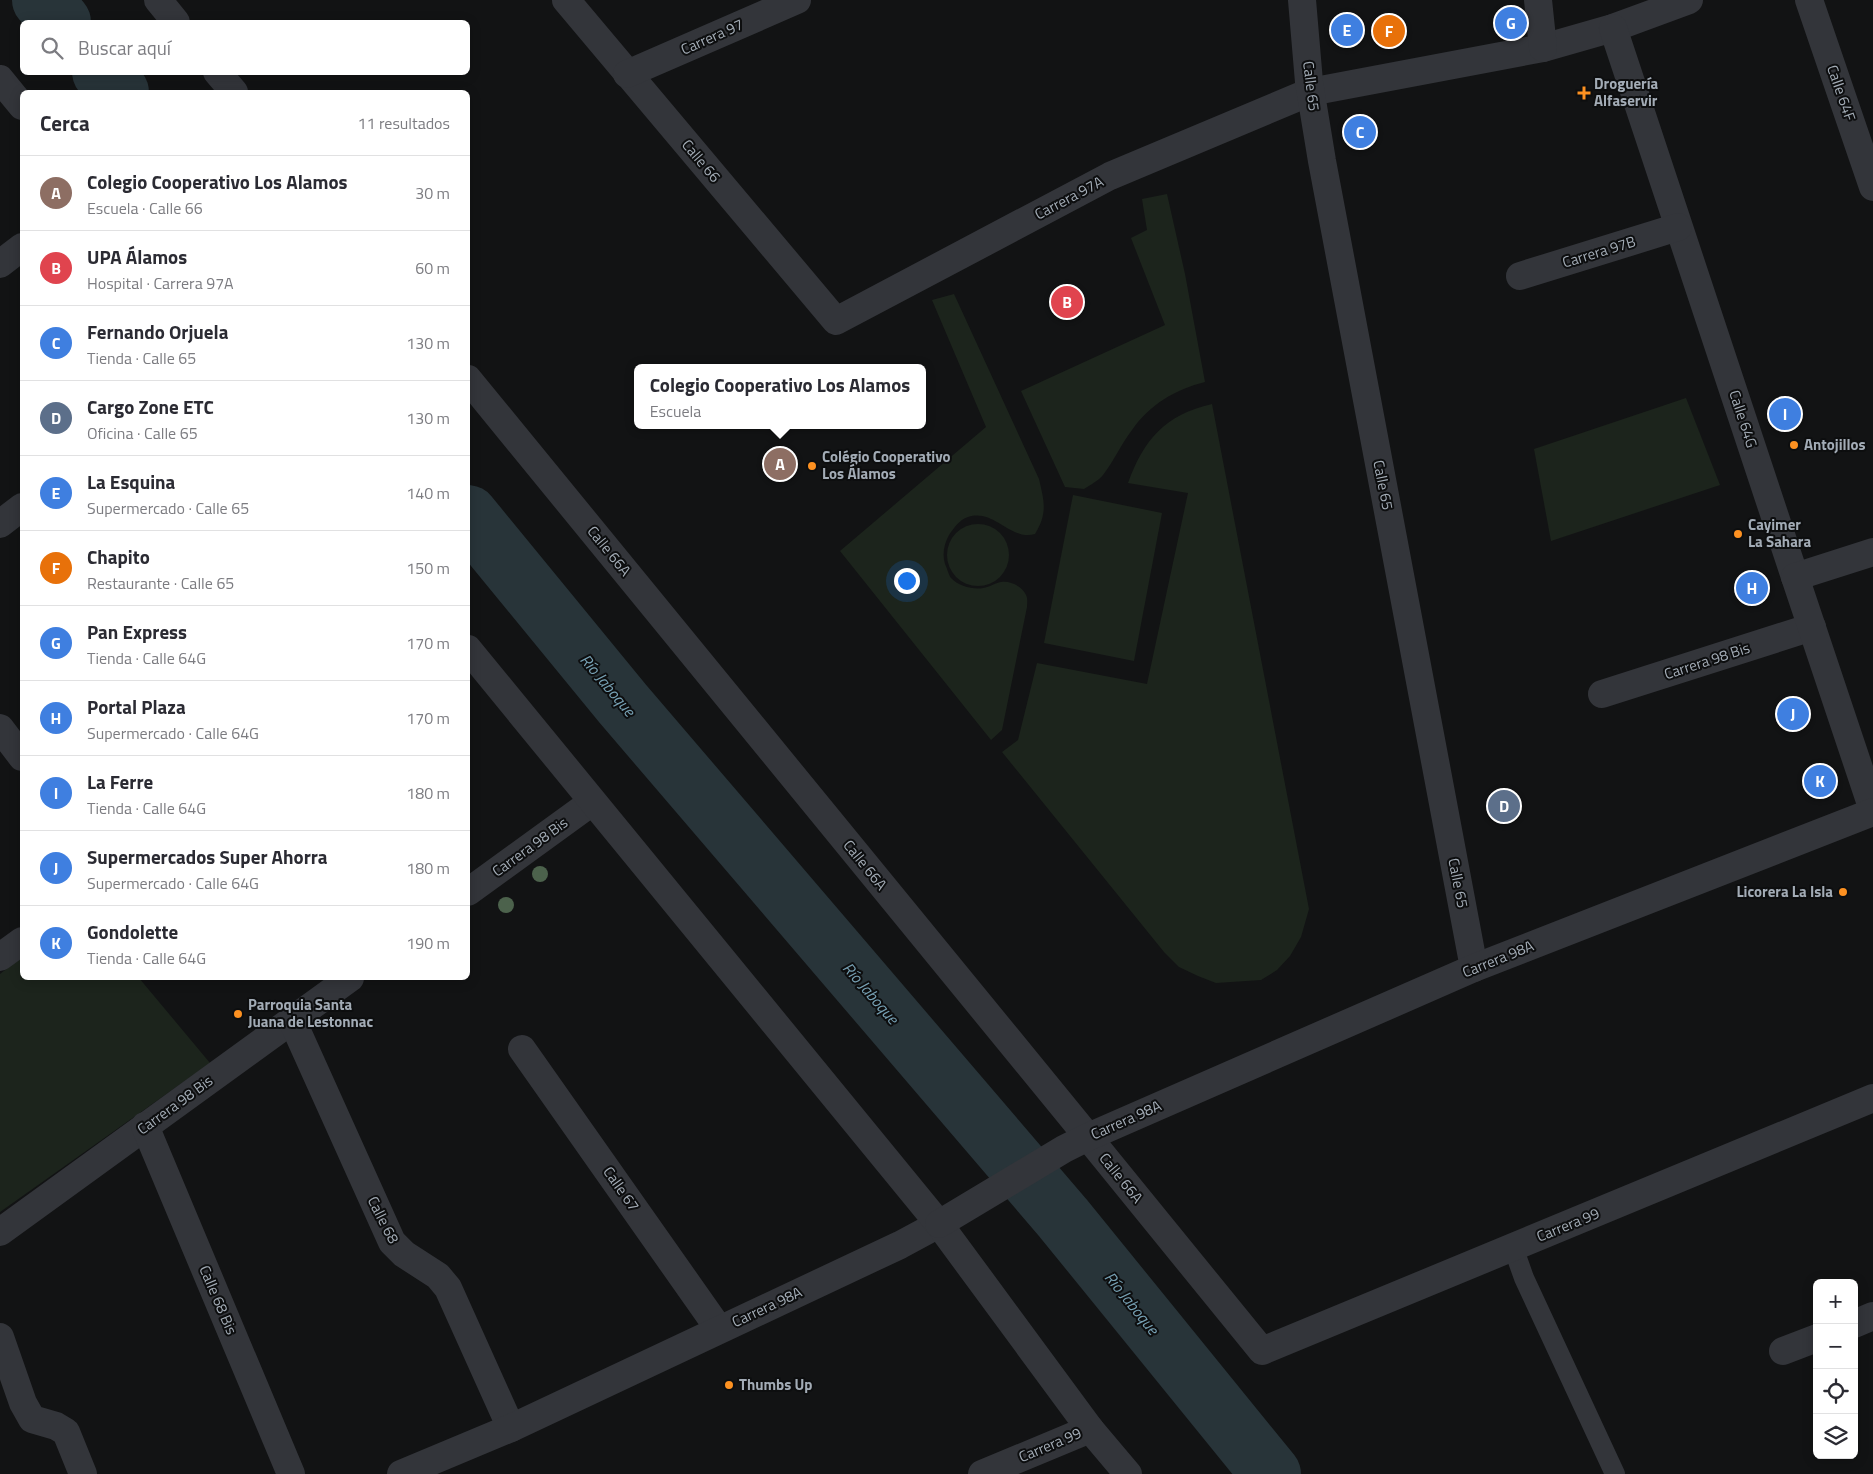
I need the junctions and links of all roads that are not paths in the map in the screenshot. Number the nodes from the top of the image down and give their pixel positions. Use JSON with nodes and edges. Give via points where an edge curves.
{"nodes":[{"id":1,"x":158,"y":0,"type":"edge"},
{"id":2,"x":566,"y":0,"type":"edge"},
{"id":3,"x":797,"y":0,"type":"edge"},
{"id":4,"x":1302,"y":0,"type":"edge"},
{"id":5,"x":1538,"y":0,"type":"edge"},
{"id":6,"x":1689,"y":0,"type":"edge"},
{"id":7,"x":1809,"y":0,"type":"edge"},
{"id":8,"x":174,"y":20,"type":"edge"},
{"id":9,"x":1613,"y":28,"type":"junction"},
{"id":10,"x":1543,"y":48,"type":"junction"},
{"id":11,"x":628,"y":74,"type":"junction"},
{"id":12,"x":220,"y":75,"type":"edge"},
{"id":13,"x":0,"y":79,"type":"edge"},
{"id":14,"x":232,"y":90,"type":"edge"},
{"id":15,"x":1310,"y":92,"type":"junction"},
{"id":16,"x":20,"y":104,"type":"edge"},
{"id":17,"x":1873,"y":187,"type":"edge"},
{"id":18,"x":1678,"y":227,"type":"junction"},
{"id":19,"x":20,"y":249,"type":"edge"},
{"id":20,"x":0,"y":264,"type":"edge"},
{"id":21,"x":1520,"y":276,"type":"dead end"},
{"id":22,"x":836,"y":321,"type":"joint"},
{"id":23,"x":470,"y":381,"type":"edge"},
{"id":24,"x":20,"y":509,"type":"edge"},
{"id":25,"x":0,"y":524,"type":"edge"},
{"id":26,"x":1873,"y":552,"type":"edge"},
{"id":27,"x":1795,"y":577,"type":"junction"},
{"id":28,"x":1812,"y":627,"type":"junction"},
{"id":29,"x":470,"y":651,"type":"edge"},
{"id":30,"x":1602,"y":694,"type":"dead end"},
{"id":31,"x":0,"y":728,"type":"edge"},
{"id":32,"x":20,"y":754,"type":"edge"},
{"id":33,"x":592,"y":802,"type":"junction"},
{"id":34,"x":1873,"y":811,"type":"edge"},
{"id":35,"x":470,"y":891,"type":"edge"},
{"id":36,"x":20,"y":943,"type":"edge"},
{"id":37,"x":0,"y":958,"type":"edge"},
{"id":38,"x":1474,"y":968,"type":"junction"},
{"id":39,"x":347,"y":980,"type":"edge"},
{"id":40,"x":292,"y":1020,"type":"junction"},
{"id":41,"x":522,"y":1049,"type":"dead end"},
{"id":42,"x":1873,"y":1098,"type":"edge"},
{"id":43,"x":146,"y":1126,"type":"junction"},
{"id":44,"x":1088,"y":1137,"type":"junction"},
{"id":45,"x":948,"y":1219,"type":"junction"},
{"id":46,"x":0,"y":1232,"type":"edge"},
{"id":47,"x":1513,"y":1247,"type":"junction"},
{"id":48,"x":1873,"y":1316,"type":"edge"},
{"id":49,"x":1858,"y":1322,"type":"edge"},
{"id":50,"x":720,"y":1329,"type":"junction"},
{"id":51,"x":0,"y":1337,"type":"edge"},
{"id":52,"x":1813,"y":1340,"type":"edge"},
{"id":53,"x":1262,"y":1351,"type":"joint"},
{"id":54,"x":1783,"y":1351,"type":"dead end"},
{"id":55,"x":511,"y":1428,"type":"junction"},
{"id":56,"x":1090,"y":1428,"type":"junction"},
{"id":57,"x":83,"y":1474,"type":"edge"},
{"id":58,"x":291,"y":1474,"type":"edge"},
{"id":59,"x":401,"y":1474,"type":"edge"},
{"id":60,"x":982,"y":1474,"type":"edge"},
{"id":61,"x":1128,"y":1474,"type":"edge"},
{"id":62,"x":1615,"y":1474,"type":"edge"}],
"edges":[{"from":1,"to":8,"type":"street"},
{"from":2,"to":11,"type":"street","name":"Calle 66"},
{"from":3,"to":11,"type":"street","name":"Carrera 97"},
{"from":4,"to":15,"type":"street","name":"Calle 65"},
{"from":5,"to":10,"type":"street"},
{"from":6,"to":9,"type":"street","name":"Carrera 97A"},
{"from":7,"to":17,"type":"street","name":"Calle 64F"},
{"from":9,"to":10,"type":"street","name":"Carrera 97A"},
{"from":9,"to":18,"type":"street","name":"Calle 64G"},
{"from":10,"to":15,"type":"street","name":"Carrera 97A"},
{"from":11,"to":22,"type":"street","name":"Calle 66"},
{"from":12,"to":14,"type":"street"},
{"from":13,"to":16,"type":"street"},
{"from":15,"to":22,"type":"street","name":"Carrera 97A","via":[[1110,176]]},
{"from":15,"to":38,"type":"street","name":"Calle 65"},
{"from":18,"to":21,"type":"street","name":"Carrera 97B"},
{"from":18,"to":27,"type":"street","name":"Calle 64G"},
{"from":19,"to":20,"type":"street"},
{"from":23,"to":44,"type":"street","name":"Calle 66A"},
{"from":24,"to":25,"type":"street"},
{"from":26,"to":27,"type":"street"},
{"from":27,"to":28,"type":"street","name":"Calle 64G"},
{"from":28,"to":30,"type":"street","name":"Carrera 98 Bis"},
{"from":28,"to":34,"type":"street","name":"Calle 64G"},
{"from":29,"to":33,"type":"street"},
{"from":31,"to":32,"type":"street"},
{"from":33,"to":35,"type":"street","name":"Carrera 98 Bis"},
{"from":33,"to":45,"type":"street"},
{"from":34,"to":38,"type":"street","name":"Carrera 98A"},
{"from":36,"to":37,"type":"street"},
{"from":38,"to":44,"type":"street","name":"Carrera 98A"},
{"from":39,"to":40,"type":"street","name":"Carrera 98 Bis"},
{"from":40,"to":43,"type":"street","name":"Carrera 98 Bis"},
{"from":40,"to":55,"type":"street","name":"Calle 68","via":[[392,1242],[404,1254],[438,1276],[448,1288]]},
{"from":41,"to":50,"type":"street","name":"Calle 67"},
{"from":42,"to":47,"type":"street","name":"Carrera 99"},
{"from":43,"to":46,"type":"street","name":"Carrera 98 Bis"},
{"from":43,"to":58,"type":"street","name":"Calle 68 Bis"},
{"from":44,"to":45,"type":"street","name":"Carrera 98A"},
{"from":44,"to":53,"type":"street","name":"Calle 66A"},
{"from":45,"to":50,"type":"street","name":"Carrera 98A","via":[[900,1246]]},
{"from":45,"to":56,"type":"street"},
{"from":47,"to":53,"type":"street","name":"Carrera 99"},
{"from":47,"to":62,"type":"lane","via":[[1524,1278]]},
{"from":48,"to":49,"type":"street"},
{"from":50,"to":55,"type":"street","name":"Carrera 98A"},
{"from":51,"to":57,"type":"street","via":[[32,1419],[66,1432]]},
{"from":52,"to":54,"type":"street"},
{"from":55,"to":59,"type":"street","name":"Carrera 98A"},
{"from":56,"to":60,"type":"street","name":"Carrera 99"},
{"from":56,"to":61,"type":"street"}]}
